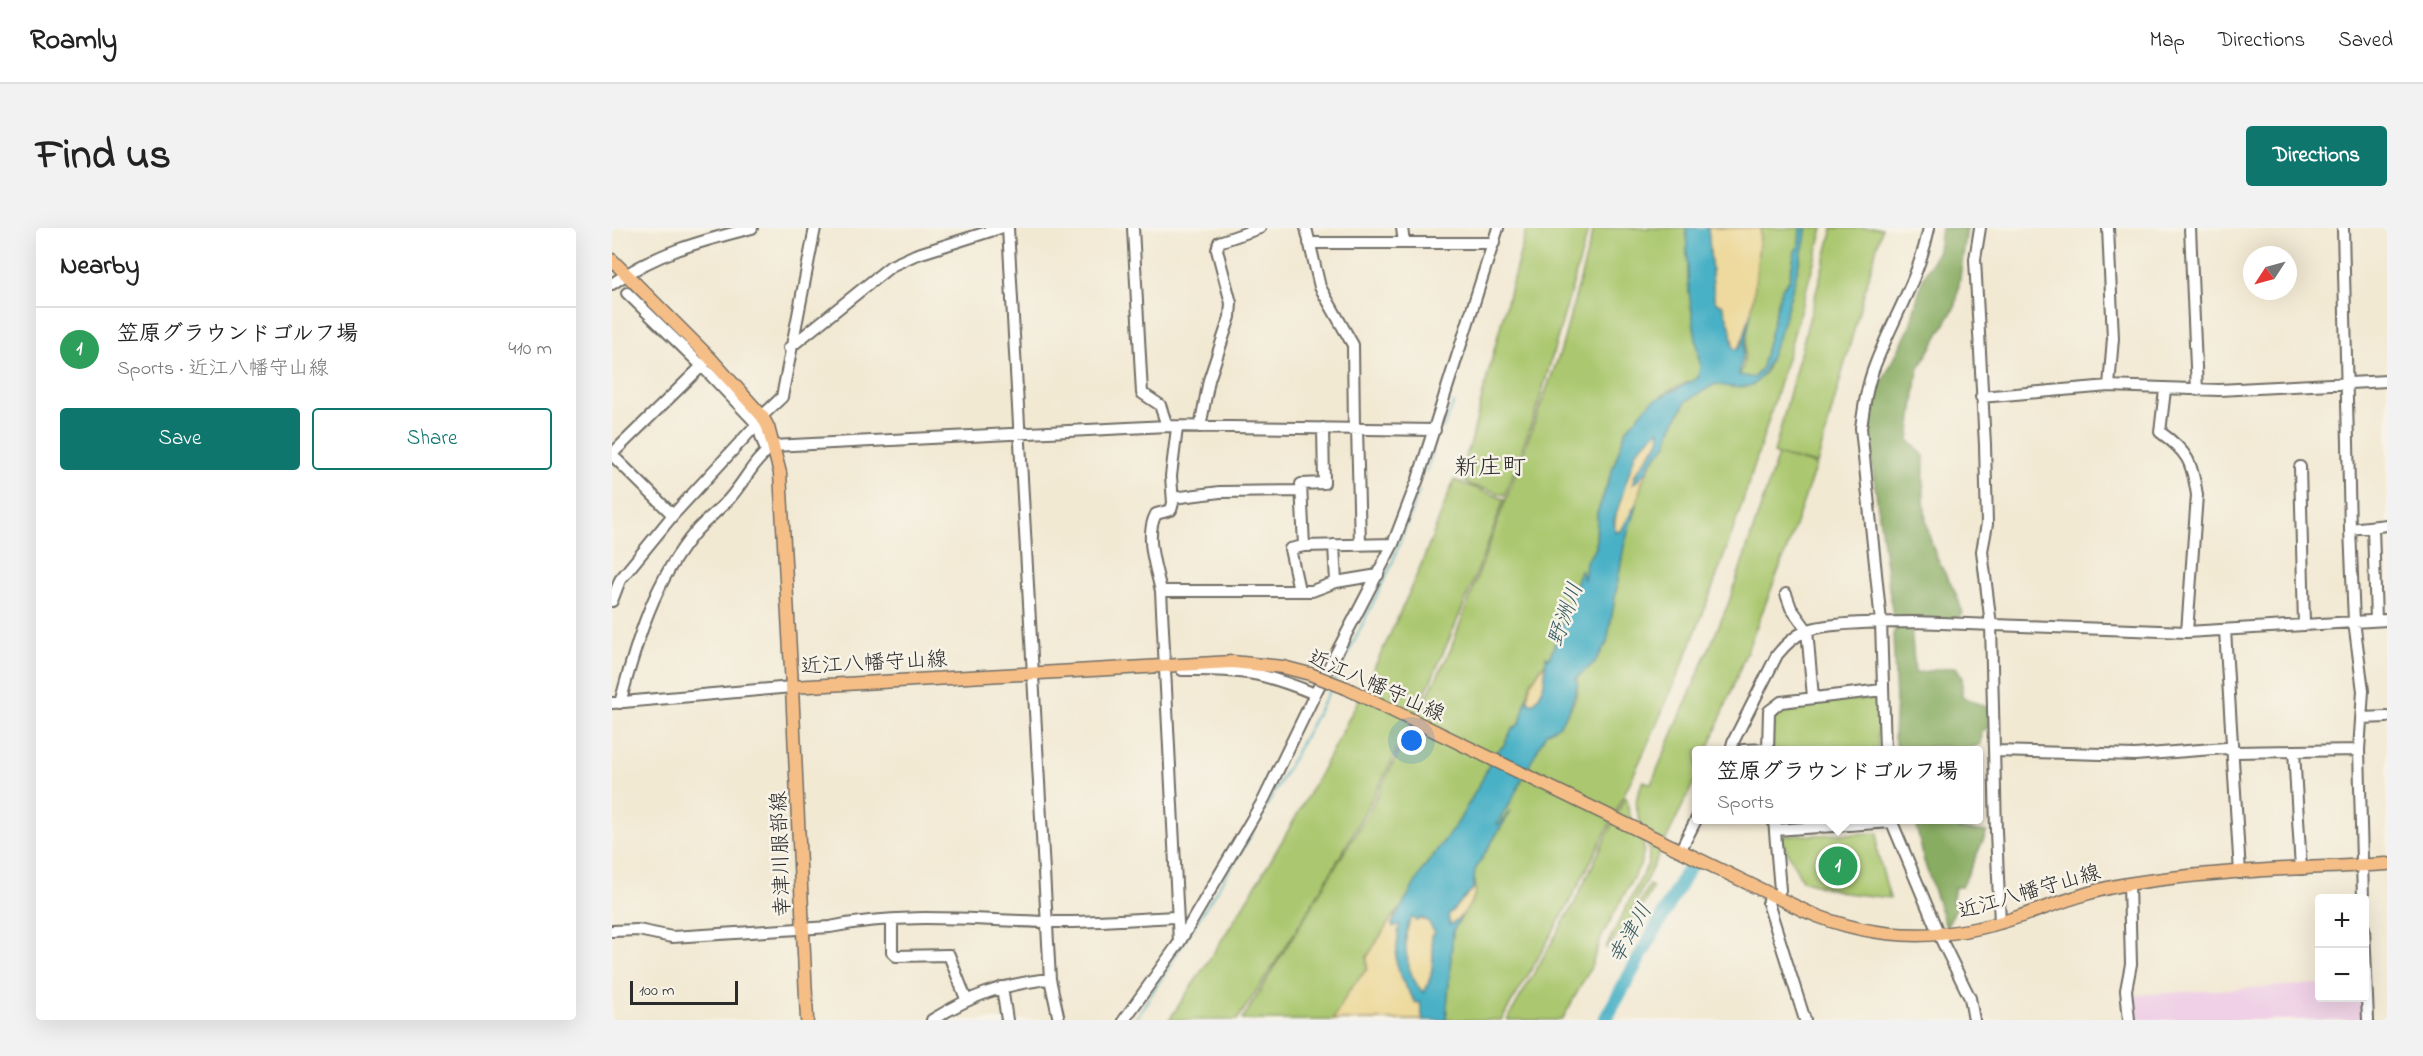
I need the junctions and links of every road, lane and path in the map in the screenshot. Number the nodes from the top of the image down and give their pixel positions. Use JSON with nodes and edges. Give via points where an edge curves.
{"nodes":[{"id":1,"x":752,"y":228,"type":"edge"},
{"id":2,"x":815,"y":228,"type":"edge"},
{"id":3,"x":1000,"y":228,"type":"edge"},
{"id":4,"x":1008,"y":228,"type":"edge"},
{"id":5,"x":1133,"y":228,"type":"edge"},
{"id":6,"x":1260,"y":228,"type":"edge"},
{"id":7,"x":1306,"y":228,"type":"edge"},
{"id":8,"x":1402,"y":228,"type":"edge"},
{"id":9,"x":1498,"y":228,"type":"edge"},
{"id":10,"x":1929,"y":228,"type":"edge"},
{"id":11,"x":1980,"y":228,"type":"edge"},
{"id":12,"x":2108,"y":228,"type":"edge"},
{"id":13,"x":2190,"y":228,"type":"edge"},
{"id":14,"x":2343,"y":228,"type":"edge"},
{"id":15,"x":1309,"y":243,"type":"junction"},
{"id":16,"x":1404,"y":243,"type":"junction"},
{"id":17,"x":1494,"y":243,"type":"junction"},
{"id":18,"x":612,"y":260,"type":"edge"},
{"id":19,"x":626,"y":274,"type":"junction"},
{"id":20,"x":612,"y":284,"type":"edge"},
{"id":21,"x":627,"y":293,"type":"dead end"},
{"id":22,"x":789,"y":348,"type":"junction"},
{"id":23,"x":706,"y":362,"type":"junction"},
{"id":24,"x":2387,"y":381,"type":"edge"},
{"id":25,"x":2347,"y":383,"type":"junction"},
{"id":26,"x":2109,"y":386,"type":"junction"},
{"id":27,"x":2165,"y":390,"type":"junction"},
{"id":28,"x":2197,"y":390,"type":"junction"},
{"id":29,"x":1981,"y":397,"type":"junction"},
{"id":30,"x":759,"y":420,"type":"junction"},
{"id":31,"x":1172,"y":427,"type":"junction"},
{"id":32,"x":1200,"y":427,"type":"junction"},
{"id":33,"x":1323,"y":428,"type":"junction"},
{"id":34,"x":1356,"y":428,"type":"junction"},
{"id":35,"x":1435,"y":430,"type":"junction"},
{"id":36,"x":1021,"y":432,"type":"junction"},
{"id":37,"x":770,"y":449,"type":"junction"},
{"id":38,"x":612,"y":454,"type":"edge"},
{"id":39,"x":2300,"y":467,"type":"dead end"},
{"id":40,"x":1301,"y":491,"type":"junction"},
{"id":41,"x":1173,"y":498,"type":"junction"},
{"id":42,"x":673,"y":515,"type":"junction"},
{"id":43,"x":2387,"y":525,"type":"edge"},
{"id":44,"x":2373,"y":528,"type":"junction"},
{"id":45,"x":2350,"y":530,"type":"junction"},
{"id":46,"x":1360,"y":544,"type":"junction"},
{"id":47,"x":1393,"y":544,"type":"junction"},
{"id":48,"x":1334,"y":545,"type":"junction"},
{"id":49,"x":1304,"y":546,"type":"junction"},
{"id":50,"x":1378,"y":575,"type":"junction"},
{"id":51,"x":616,"y":579,"type":"edge"},
{"id":52,"x":1336,"y":582,"type":"junction"},
{"id":53,"x":1299,"y":590,"type":"junction"},
{"id":54,"x":1161,"y":591,"type":"junction"},
{"id":55,"x":1785,"y":594,"type":"dead end"},
{"id":56,"x":612,"y":602,"type":"edge"},
{"id":57,"x":2382,"y":620,"type":"edge"},
{"id":58,"x":2354,"y":621,"type":"junction"},
{"id":59,"x":1881,"y":622,"type":"junction"},
{"id":60,"x":2304,"y":624,"type":"junction"},
{"id":61,"x":1992,"y":625,"type":"junction"},
{"id":62,"x":1807,"y":630,"type":"junction"},
{"id":63,"x":2225,"y":630,"type":"junction"},
{"id":64,"x":2187,"y":632,"type":"junction"},
{"id":65,"x":1164,"y":666,"type":"junction"},
{"id":66,"x":1035,"y":673,"type":"junction"},
{"id":67,"x":792,"y":687,"type":"junction"},
{"id":68,"x":1882,"y":690,"type":"junction"},
{"id":69,"x":1315,"y":694,"type":"junction"},
{"id":70,"x":1813,"y":697,"type":"junction"},
{"id":71,"x":616,"y":703,"type":"edge"},
{"id":72,"x":2387,"y":717,"type":"edge"},
{"id":73,"x":2361,"y":718,"type":"junction"},
{"id":74,"x":1732,"y":746,"type":"edge"},
{"id":75,"x":1768,"y":746,"type":"edge"},
{"id":76,"x":1885,"y":746,"type":"edge"},
{"id":77,"x":2359,"y":750,"type":"junction"},
{"id":78,"x":1996,"y":751,"type":"junction"},
{"id":79,"x":2294,"y":751,"type":"junction"},
{"id":80,"x":2234,"y":752,"type":"junction"},
{"id":81,"x":1694,"y":824,"type":"edge"},
{"id":82,"x":1804,"y":824,"type":"edge"},
{"id":83,"x":1893,"y":824,"type":"edge"},
{"id":84,"x":1775,"y":825,"type":"edge"},
{"id":85,"x":1680,"y":851,"type":"junction"},
{"id":86,"x":2387,"y":864,"type":"edge"},
{"id":87,"x":2362,"y":865,"type":"junction"},
{"id":88,"x":2301,"y":869,"type":"junction"},
{"id":89,"x":2240,"y":873,"type":"junction"},
{"id":90,"x":2129,"y":884,"type":"junction"},
{"id":91,"x":1775,"y":893,"type":"junction"},
{"id":92,"x":2363,"y":894,"type":"edge"},
{"id":93,"x":1177,"y":917,"type":"junction"},
{"id":94,"x":892,"y":920,"type":"junction"},
{"id":95,"x":1048,"y":922,"type":"junction"},
{"id":96,"x":2000,"y":923,"type":"junction"},
{"id":97,"x":802,"y":928,"type":"junction"},
{"id":98,"x":612,"y":931,"type":"edge"},
{"id":99,"x":1940,"y":935,"type":"junction"},
{"id":100,"x":1179,"y":943,"type":"junction"},
{"id":101,"x":2365,"y":948,"type":"edge"},
{"id":102,"x":1050,"y":979,"type":"junction"},
{"id":103,"x":1002,"y":987,"type":"junction"},
{"id":104,"x":966,"y":999,"type":"junction"},
{"id":105,"x":1055,"y":1004,"type":"junction"},
{"id":106,"x":807,"y":1020,"type":"edge"},
{"id":107,"x":932,"y":1020,"type":"edge"},
{"id":108,"x":1007,"y":1020,"type":"edge"},
{"id":109,"x":1053,"y":1020,"type":"edge"},
{"id":110,"x":1059,"y":1020,"type":"edge"},
{"id":111,"x":1124,"y":1020,"type":"edge"},
{"id":112,"x":1805,"y":1020,"type":"edge"},
{"id":113,"x":1974,"y":1020,"type":"edge"},
{"id":114,"x":2129,"y":1020,"type":"edge"},
{"id":115,"x":2368,"y":1020,"type":"edge"}],
"edges":[{"from":1,"to":19,"type":"street","via":[[680,247]]},
{"from":2,"to":22,"type":"street"},
{"from":3,"to":22,"type":"street","via":[[891,266]]},
{"from":4,"to":36,"type":"street"},
{"from":5,"to":31,"type":"street","via":[[1142,393],[1160,405]]},
{"from":6,"to":32,"type":"street","via":[[1219,242],[1217,250],[1231,303],[1230,317],[1209,380]]},
{"from":7,"to":15,"type":"street"},
{"from":8,"to":16,"type":"street"},
{"from":9,"to":17,"type":"street"},
{"from":10,"to":59,"type":"street","via":[[1912,288],[1874,365],[1862,418]]},
{"from":11,"to":29,"type":"street","via":[[1975,259]]},
{"from":12,"to":26,"type":"street","via":[[2114,338]]},
{"from":13,"to":28,"type":"street"},
{"from":14,"to":25,"type":"street"},
{"from":15,"to":16,"type":"street"},
{"from":15,"to":34,"type":"street","via":[[1320,287],[1353,345]]},
{"from":16,"to":17,"type":"street"},
{"from":17,"to":35,"type":"street"},
{"from":18,"to":19,"type":"main road","name":"近江八幡守山線"},
{"from":19,"to":20,"type":"street"},
{"from":19,"to":23,"type":"main road","name":"近江八幡守山線"},
{"from":21,"to":23,"type":"street"},
{"from":22,"to":30,"type":"street","via":[[782,397]]},
{"from":23,"to":30,"type":"main road","name":"近江八幡守山線"},
{"from":23,"to":38,"type":"street"},
{"from":24,"to":25,"type":"street"},
{"from":25,"to":28,"type":"street"},
{"from":25,"to":45,"type":"street"},
{"from":26,"to":27,"type":"street"},
{"from":26,"to":29,"type":"street"},
{"from":27,"to":28,"type":"street"},
{"from":27,"to":64,"type":"street","via":[[2160,432],[2188,455],[2197,495]]},
{"from":29,"to":61,"type":"street","via":[[1987,524],[1982,551]]},
{"from":30,"to":37,"type":"main road","name":"近江八幡守山線","via":[[768,427]]},
{"from":30,"to":42,"type":"street"},
{"from":31,"to":32,"type":"street"},
{"from":31,"to":36,"type":"street"},
{"from":31,"to":41,"type":"street"},
{"from":32,"to":33,"type":"street"},
{"from":33,"to":34,"type":"street"},
{"from":33,"to":40,"type":"street","via":[[1324,483],[1301,484]]},
{"from":34,"to":35,"type":"street"},
{"from":34,"to":46,"type":"street"},
{"from":35,"to":47,"type":"street"},
{"from":36,"to":37,"type":"street"},
{"from":36,"to":66,"type":"street"},
{"from":37,"to":67,"type":"main road","name":"近江八幡守山線","via":[[780,473]]},
{"from":37,"to":71,"type":"street","via":[[731,498],[696,532],[666,575],[638,636]]},
{"from":38,"to":42,"type":"street"},
{"from":39,"to":60,"type":"street"},
{"from":40,"to":41,"type":"street","via":[[1220,492]]},
{"from":40,"to":49,"type":"street"},
{"from":41,"to":54,"type":"street","via":[[1171,510],[1154,518],[1153,556]]},
{"from":42,"to":51,"type":"street"},
{"from":43,"to":44,"type":"street"},
{"from":44,"to":45,"type":"street"},
{"from":44,"to":57,"type":"street"},
{"from":45,"to":58,"type":"street"},
{"from":46,"to":47,"type":"street"},
{"from":46,"to":48,"type":"street"},
{"from":47,"to":50,"type":"street"},
{"from":48,"to":49,"type":"street"},
{"from":48,"to":52,"type":"street"},
{"from":49,"to":53,"type":"street","via":[[1290,549]]},
{"from":50,"to":52,"type":"street"},
{"from":50,"to":69,"type":"street"},
{"from":51,"to":56,"type":"street"},
{"from":52,"to":53,"type":"street","via":[[1312,591]]},
{"from":53,"to":54,"type":"street"},
{"from":54,"to":65,"type":"street"},
{"from":55,"to":62,"type":"street"},
{"from":57,"to":58,"type":"street"},
{"from":58,"to":60,"type":"street"},
{"from":58,"to":73,"type":"street","via":[[2363,691]]},
{"from":59,"to":61,"type":"street"},
{"from":59,"to":62,"type":"street"},
{"from":59,"to":68,"type":"street"},
{"from":60,"to":63,"type":"street"},
{"from":61,"to":64,"type":"street"},
{"from":61,"to":78,"type":"street"},
{"from":62,"to":70,"type":"street"},
{"from":62,"to":74,"type":"street","via":[[1785,644],[1777,655]]},
{"from":63,"to":64,"type":"street"},
{"from":63,"to":80,"type":"street"},
{"from":65,"to":66,"type":"main road","name":"近江八幡守山線"},
{"from":65,"to":69,"type":"street","via":[[1177,671],[1246,671]]},
{"from":65,"to":85,"type":"main road","name":"近江八幡守山線","bridge":true,"via":[[1232,662],[1310,674]]},
{"from":65,"to":93,"type":"street"},
{"from":66,"to":67,"type":"main road","name":"近江八幡守山線"},
{"from":66,"to":95,"type":"street"},
{"from":67,"to":71,"type":"street"},
{"from":67,"to":97,"type":"main road","name":"幸津川服部線"},
{"from":68,"to":70,"type":"street"},
{"from":68,"to":76,"type":"street"},
{"from":69,"to":100,"type":"street","via":[[1264,799]]},
{"from":70,"to":75,"type":"street","via":[[1780,702],[1769,711]]},
{"from":72,"to":73,"type":"street"},
{"from":73,"to":77,"type":"street"},
{"from":77,"to":79,"type":"street"},
{"from":77,"to":87,"type":"street"},
{"from":78,"to":80,"type":"street","via":[[2135,754],[2226,748]]},
{"from":78,"to":96,"type":"street"},
{"from":79,"to":80,"type":"street"},
{"from":79,"to":88,"type":"street"},
{"from":80,"to":89,"type":"street"},
{"from":81,"to":85,"type":"street"},
{"from":82,"to":84,"type":"street"},
{"from":83,"to":99,"type":"street"},
{"from":84,"to":91,"type":"street"},
{"from":85,"to":91,"type":"main road","name":"近江八幡守山線"},
{"from":86,"to":87,"type":"main road","name":"近江八幡守山線"},
{"from":87,"to":88,"type":"main road","name":"近江八幡守山線"},
{"from":87,"to":92,"type":"street"},
{"from":88,"to":89,"type":"main road","name":"近江八幡守山線"},
{"from":89,"to":90,"type":"main road","name":"近江八幡守山線"},
{"from":90,"to":96,"type":"main road","name":"近江八幡守山線","via":[[2085,894]]},
{"from":90,"to":114,"type":"street"},
{"from":91,"to":99,"type":"main road","name":"近江八幡守山線","via":[[1818,917],[1855,929],[1889,935]]},
{"from":91,"to":112,"type":"street","via":[[1768,903]]},
{"from":93,"to":95,"type":"street"},
{"from":93,"to":100,"type":"street"},
{"from":94,"to":95,"type":"street"},
{"from":94,"to":97,"type":"street"},
{"from":94,"to":104,"type":"street","via":[[892,952],[896,956],[949,955]]},
{"from":95,"to":102,"type":"street"},
{"from":96,"to":99,"type":"main road","name":"近江八幡守山線"},
{"from":97,"to":98,"type":"street","via":[[672,937],[638,930]]},
{"from":97,"to":106,"type":"main road","name":"幸津川服部線"},
{"from":99,"to":113,"type":"street","via":[[1970,999]]},
{"from":100,"to":111,"type":"street"},
{"from":101,"to":115,"type":"street"},
{"from":102,"to":103,"type":"street"},
{"from":102,"to":105,"type":"street"},
{"from":103,"to":104,"type":"street"},
{"from":103,"to":108,"type":"street"},
{"from":104,"to":107,"type":"street"},
{"from":105,"to":109,"type":"street"},
{"from":105,"to":110,"type":"street"}]}
